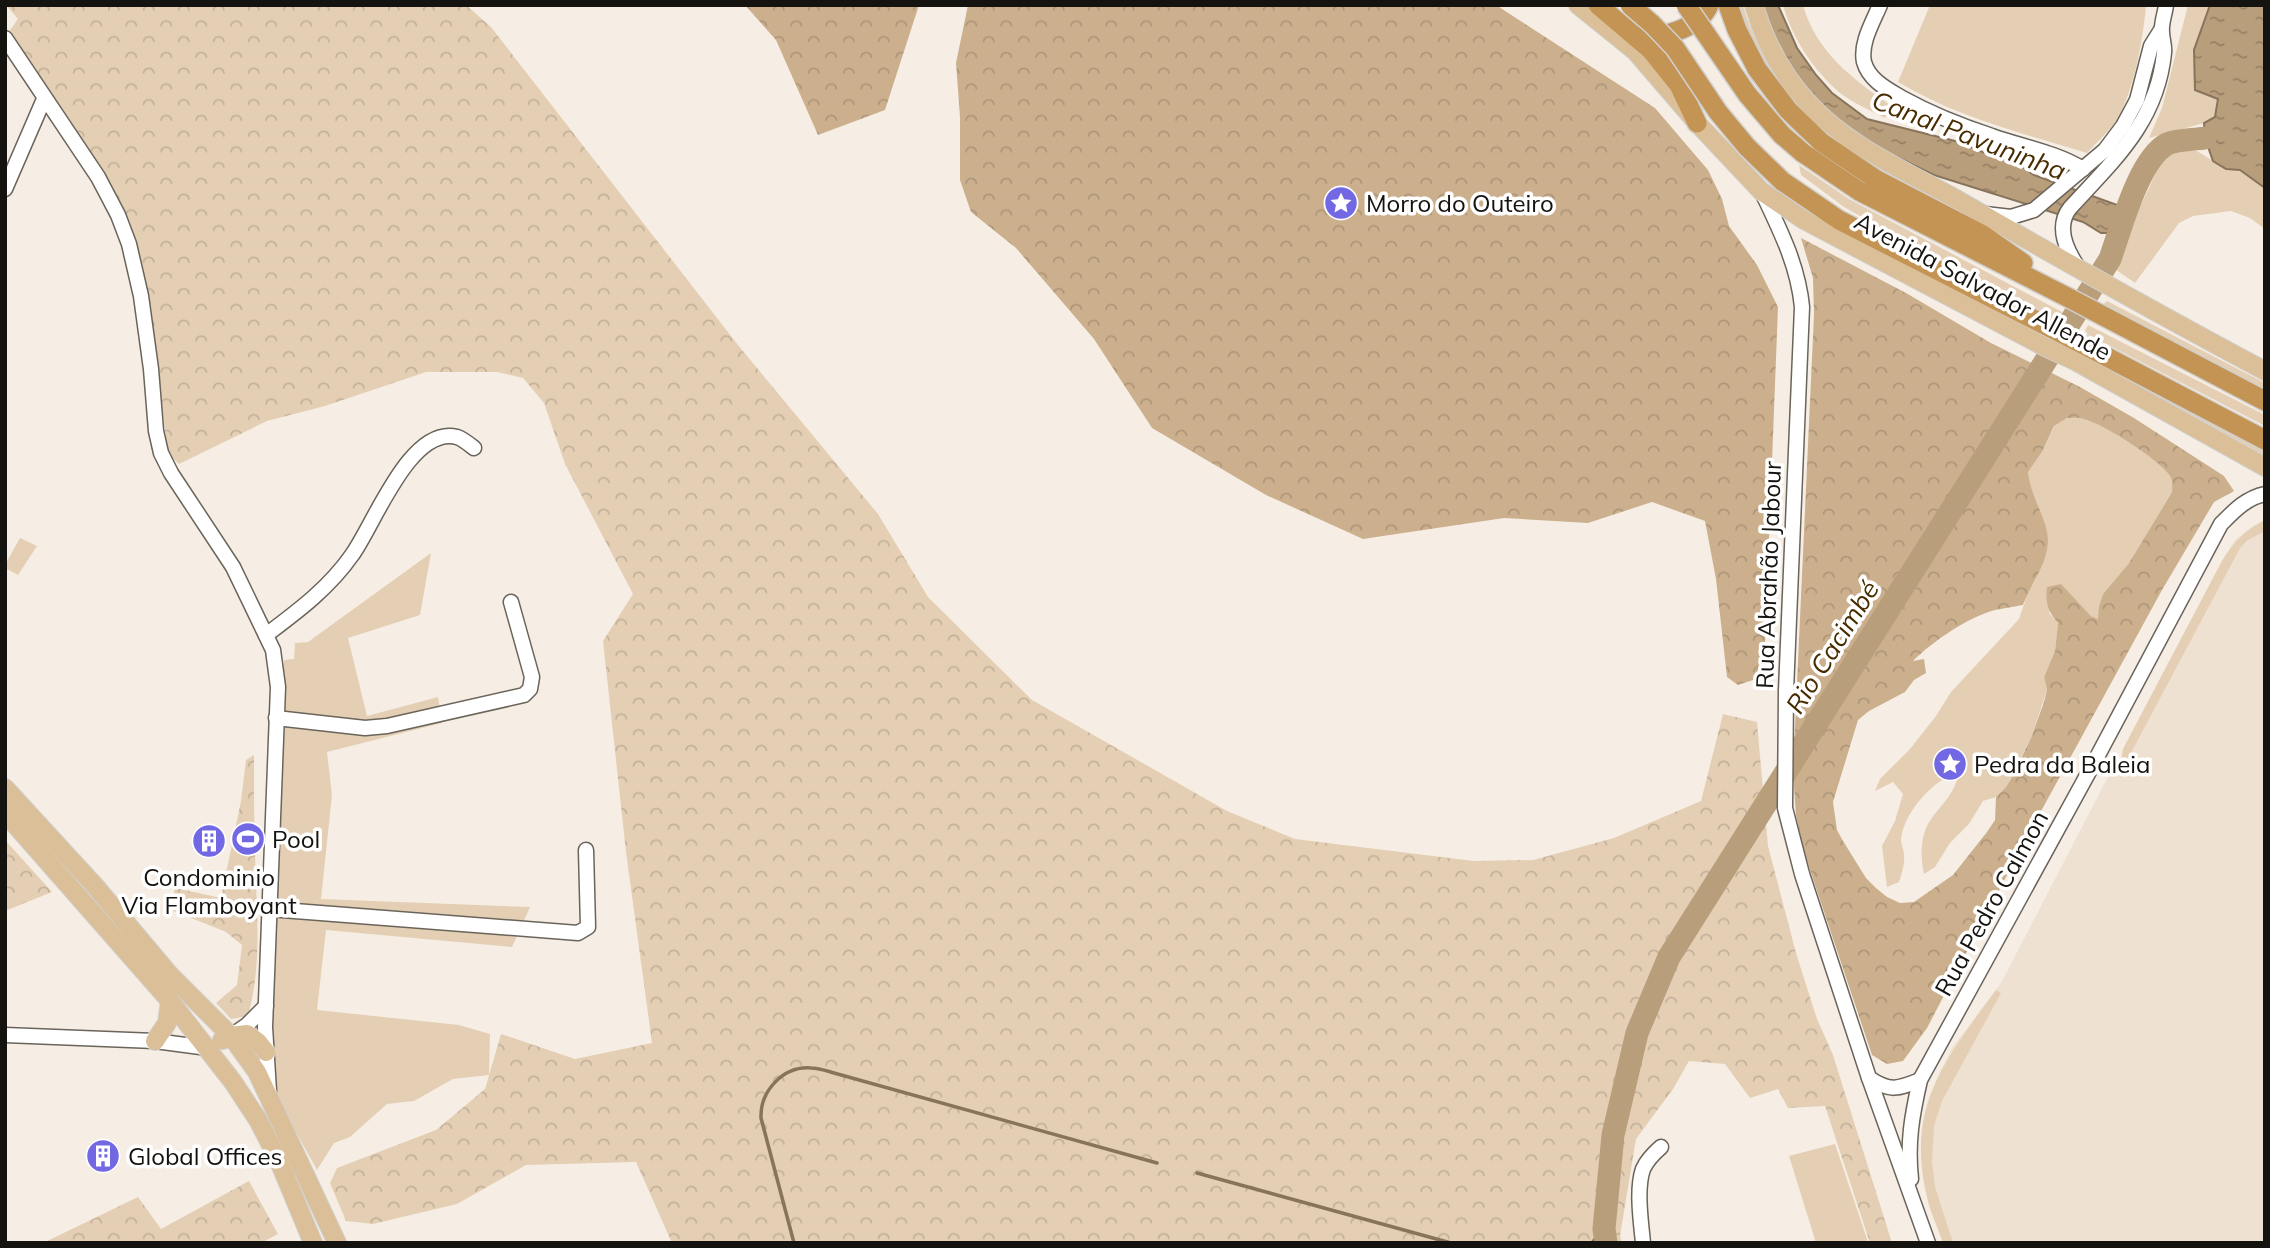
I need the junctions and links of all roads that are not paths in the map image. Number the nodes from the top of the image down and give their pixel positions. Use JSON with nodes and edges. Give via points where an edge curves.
{"nodes":[{"id":1,"x":1578,"y":5,"type":"edge"},
{"id":2,"x":1598,"y":5,"type":"edge"},
{"id":3,"x":1613,"y":5,"type":"edge"},
{"id":4,"x":1630,"y":5,"type":"edge"},
{"id":5,"x":1686,"y":5,"type":"edge"},
{"id":6,"x":1709,"y":5,"type":"edge"},
{"id":7,"x":1728,"y":5,"type":"edge"},
{"id":8,"x":1754,"y":5,"type":"edge"},
{"id":9,"x":1880,"y":5,"type":"edge"},
{"id":10,"x":2166,"y":6,"type":"edge"},
{"id":11,"x":2161,"y":30,"type":"junction"},
{"id":12,"x":5,"y":38,"type":"edge"},
{"id":13,"x":44,"y":99,"type":"junction"},
{"id":14,"x":1697,"y":123,"type":"junction"},
{"id":15,"x":2083,"y":169,"type":"junction"},
{"id":16,"x":5,"y":189,"type":"edge"},
{"id":17,"x":1761,"y":191,"type":"junction"},
{"id":18,"x":1980,"y":213,"type":"junction"},
{"id":19,"x":2081,"y":271,"type":"junction"},
{"id":20,"x":2074,"y":300,"type":"junction"},
{"id":21,"x":2079,"y":353,"type":"junction"},
{"id":22,"x":2265,"y":371,"type":"edge"},
{"id":23,"x":2265,"y":401,"type":"edge"},
{"id":24,"x":2265,"y":440,"type":"edge"},
{"id":25,"x":474,"y":448,"type":"dead end"},
{"id":26,"x":2265,"y":467,"type":"edge"},
{"id":27,"x":2265,"y":494,"type":"edge"},
{"id":28,"x":511,"y":603,"type":"dead end"},
{"id":29,"x":266,"y":635,"type":"junction"},
{"id":30,"x":276,"y":718,"type":"junction"},
{"id":31,"x":5,"y":788,"type":"edge"},
{"id":32,"x":5,"y":813,"type":"edge"},
{"id":33,"x":586,"y":850,"type":"dead end"},
{"id":34,"x":269,"y":909,"type":"junction"},
{"id":35,"x":170,"y":1001,"type":"junction"},
{"id":36,"x":266,"y":1006,"type":"junction"},
{"id":37,"x":5,"y":1035,"type":"edge"},
{"id":38,"x":231,"y":1036,"type":"junction"},
{"id":39,"x":155,"y":1041,"type":"junction"},
{"id":40,"x":208,"y":1048,"type":"junction"},
{"id":41,"x":266,"y":1052,"type":"junction"},
{"id":42,"x":1869,"y":1078,"type":"junction"},
{"id":43,"x":1920,"y":1080,"type":"junction"},
{"id":44,"x":269,"y":1094,"type":"junction"},
{"id":45,"x":1661,"y":1147,"type":"dead end"},
{"id":46,"x":1913,"y":1200,"type":"junction"},
{"id":47,"x":313,"y":1243,"type":"edge"},
{"id":48,"x":337,"y":1243,"type":"edge"},
{"id":49,"x":1643,"y":1243,"type":"edge"},
{"id":50,"x":1928,"y":1243,"type":"edge"}],
"edges":[{"from":1,"to":14,"type":"main road","name":"Avenida Salvador Allende","via":[[1635,51]]},
{"from":2,"to":14,"type":"highway","via":[[1651,50],[1679,85]]},
{"from":3,"to":6,"type":"highway","via":[[1653,34],[1688,26]]},
{"from":4,"to":21,"type":"highway","name":"Avenida Salvador Allende","bridge":true,"via":[[1675,48],[1718,112],[1782,181],[1839,220],[2052,328]]},
{"from":5,"to":20,"type":"highway","name":"Avenida Salvador Allende","bridge":true,"via":[[1747,94],[1803,153],[1860,191]]},
{"from":7,"to":20,"type":"highway","via":[[1757,69],[1788,110],[1821,142],[1877,180],[1983,235]]},
{"from":8,"to":18,"type":"main road","via":[[1784,74],[1812,107],[1845,135]]},
{"from":9,"to":15,"type":"street","via":[[1863,54],[1869,72],[1881,85],[1953,122]]},
{"from":10,"to":11,"type":"street"},
{"from":11,"to":15,"type":"street","via":[[2151,46],[2131,113],[2115,138]]},
{"from":11,"to":19,"type":"street","via":[[2163,63],[2146,115],[2130,142],[2063,220],[2067,248]]},
{"from":12,"to":13,"type":"street"},
{"from":13,"to":16,"type":"street"},
{"from":13,"to":29,"type":"street","via":[[98,177],[130,244],[161,453],[233,567]]},
{"from":14,"to":17,"type":"main road","name":"Avenida Salvador Allende"},
{"from":15,"to":18,"type":"street","via":[[2034,210],[2011,217]]},
{"from":17,"to":21,"type":"main road","name":"Avenida Salvador Allende","via":[[1804,220],[2043,346]]},
{"from":17,"to":42,"type":"street","name":"Rua Abrahão Jabour","via":[[1792,258],[1802,307],[1785,808]]},
{"from":18,"to":19,"type":"main road"},
{"from":19,"to":22,"type":"main road"},
{"from":20,"to":23,"type":"highway","name":"Avenida Salvador Allende"},
{"from":21,"to":24,"type":"highway","name":"Avenida Salvador Allende"},
{"from":21,"to":26,"type":"main road","name":"Avenida Salvador Allende"},
{"from":25,"to":29,"type":"street","via":[[459,437],[448,436],[425,445],[393,483],[374,521],[327,586]]},
{"from":27,"to":43,"type":"street","name":"Rua Pedro Calmon","via":[[2234,510],[2221,524]]},
{"from":28,"to":30,"type":"street","via":[[532,677],[524,695],[387,726],[365,728]]},
{"from":29,"to":30,"type":"street","via":[[276,667]]},
{"from":30,"to":34,"type":"street"},
{"from":31,"to":38,"type":"main road","via":[[176,982]]},
{"from":32,"to":35,"type":"main road"},
{"from":33,"to":34,"type":"street","via":[[588,927],[578,933]]},
{"from":34,"to":36,"type":"street"},
{"from":35,"to":39,"type":"main road","via":[[167,1023]]},
{"from":35,"to":40,"type":"main road"},
{"from":36,"to":38,"type":"street"},
{"from":36,"to":41,"type":"street"},
{"from":37,"to":39,"type":"street"},
{"from":38,"to":40,"type":"main road"},
{"from":38,"to":41,"type":"main road","via":[[247,1034]]},
{"from":38,"to":44,"type":"main road"},
{"from":39,"to":40,"type":"street"},
{"from":40,"to":47,"type":"main road","via":[[258,1120]]},
{"from":41,"to":44,"type":"street"},
{"from":42,"to":43,"type":"street","via":[[1889,1088]]},
{"from":42,"to":46,"type":"street","name":"Rua Abrahão Jabour"},
{"from":43,"to":46,"type":"street","name":"Rua Abrahão Jabour","via":[[1910,1127]]},
{"from":44,"to":48,"type":"main road"},
{"from":45,"to":49,"type":"street","via":[[1642,1171]]},
{"from":46,"to":50,"type":"street","name":"Rua Abrahão Jabour"}]}
